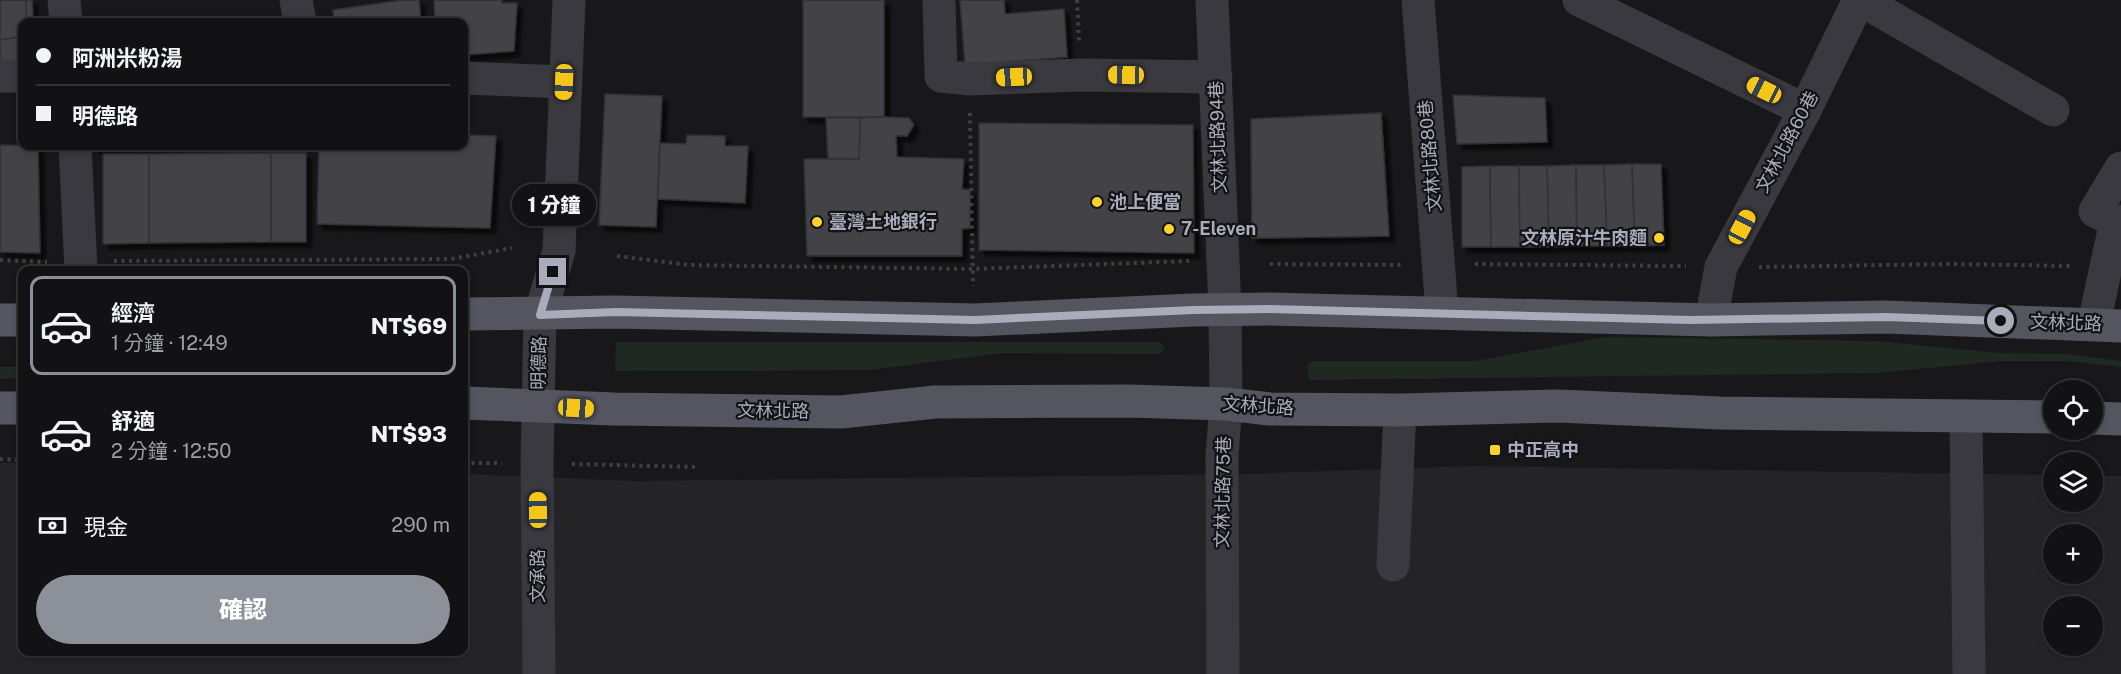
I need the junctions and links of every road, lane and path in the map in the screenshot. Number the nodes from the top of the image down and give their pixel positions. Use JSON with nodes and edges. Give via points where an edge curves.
{"nodes":[{"id":1,"x":64,"y":0,"type":"edge"},
{"id":2,"x":297,"y":0,"type":"edge"},
{"id":3,"x":569,"y":0,"type":"edge"},
{"id":4,"x":939,"y":0,"type":"edge"},
{"id":5,"x":1077,"y":0,"type":"edge"},
{"id":6,"x":1212,"y":0,"type":"edge"},
{"id":7,"x":1418,"y":0,"type":"edge"},
{"id":8,"x":1579,"y":0,"type":"edge"},
{"id":9,"x":1860,"y":0,"type":"edge"},
{"id":10,"x":66,"y":18,"type":"edge"},
{"id":11,"x":299,"y":18,"type":"edge"},
{"id":12,"x":1081,"y":75,"type":"junction"},
{"id":13,"x":0,"y":76,"type":"edge"},
{"id":14,"x":18,"y":76,"type":"edge"},
{"id":15,"x":1216,"y":77,"type":"junction"},
{"id":16,"x":468,"y":78,"type":"edge"},
{"id":17,"x":970,"y":79,"type":"junction"},
{"id":18,"x":564,"y":82,"type":"junction"},
{"id":19,"x":1805,"y":110,"type":"junction"},
{"id":20,"x":2053,"y":110,"type":"dead end"},
{"id":21,"x":75,"y":150,"type":"edge"},
{"id":22,"x":2121,"y":168,"type":"edge"},
{"id":23,"x":512,"y":248,"type":"dead end"},
{"id":24,"x":617,"y":256,"type":"dead end"},
{"id":25,"x":0,"y":260,"type":"edge"},
{"id":26,"x":1193,"y":261,"type":"dead end"},
{"id":27,"x":1270,"y":264,"type":"dead end"},
{"id":28,"x":1475,"y":264,"type":"dead end"},
{"id":29,"x":82,"y":265,"type":"edge"},
{"id":30,"x":1406,"y":265,"type":"dead end"},
{"id":31,"x":1696,"y":266,"type":"dead end"},
{"id":32,"x":1749,"y":267,"type":"dead end"},
{"id":33,"x":2105,"y":267,"type":"junction"},
{"id":34,"x":972,"y":269,"type":"junction"},
{"id":35,"x":1225,"y":309,"type":"junction"},
{"id":36,"x":1442,"y":312,"type":"junction"},
{"id":37,"x":468,"y":314,"type":"edge"},
{"id":38,"x":540,"y":315,"type":"junction"},
{"id":39,"x":0,"y":320,"type":"edge"},
{"id":40,"x":18,"y":320,"type":"edge"},
{"id":41,"x":975,"y":320,"type":"junction"},
{"id":42,"x":1711,"y":320,"type":"junction"},
{"id":43,"x":2107,"y":324,"type":"edge"},
{"id":44,"x":468,"y":404,"type":"edge"},
{"id":45,"x":1226,"y":404,"type":"junction"},
{"id":46,"x":538,"y":406,"type":"junction"},
{"id":47,"x":0,"y":408,"type":"edge"},
{"id":48,"x":18,"y":408,"type":"edge"},
{"id":49,"x":1400,"y":410,"type":"junction"},
{"id":50,"x":1966,"y":416,"type":"junction"},
{"id":51,"x":2043,"y":417,"type":"edge"},
{"id":52,"x":2103,"y":418,"type":"edge"},
{"id":53,"x":2121,"y":419,"type":"edge"},
{"id":54,"x":0,"y":459,"type":"edge"},
{"id":55,"x":18,"y":460,"type":"edge"},
{"id":56,"x":468,"y":463,"type":"edge"},
{"id":57,"x":537,"y":463,"type":"junction"},
{"id":58,"x":698,"y":466,"type":"dead end"},
{"id":59,"x":1394,"y":566,"type":"dead end"},
{"id":60,"x":539,"y":674,"type":"edge"},
{"id":61,"x":1223,"y":674,"type":"edge"},
{"id":62,"x":1969,"y":674,"type":"edge"}],
"edges":[{"from":1,"to":10,"type":"street"},
{"from":2,"to":11,"type":"street"},
{"from":3,"to":18,"type":"street","name":"明德路"},
{"from":4,"to":17,"type":"street","via":[[940,76]]},
{"from":5,"to":12,"type":"path"},
{"from":6,"to":15,"type":"street","name":"文林北路94巷"},
{"from":7,"to":36,"type":"street","name":"文林北路80巷"},
{"from":8,"to":19,"type":"street"},
{"from":9,"to":19,"type":"street","name":"文林北路60巷"},
{"from":9,"to":20,"type":"street"},
{"from":12,"to":15,"type":"street"},
{"from":12,"to":17,"type":"street"},
{"from":13,"to":14,"type":"street"},
{"from":15,"to":35,"type":"street","name":"文林北路94巷"},
{"from":16,"to":18,"type":"street"},
{"from":17,"to":34,"type":"path"},
{"from":18,"to":38,"type":"street","name":"明德路","via":[[559,250]]},
{"from":19,"to":42,"type":"street","name":"文林北路60巷","via":[[1721,267]]},
{"from":21,"to":29,"type":"street"},
{"from":22,"to":33,"type":"street","via":[[2095,211],[2115,221]]},
{"from":23,"to":29,"type":"path","via":[[451,259]]},
{"from":24,"to":34,"type":"path","via":[[689,264]]},
{"from":25,"to":29,"type":"path"},
{"from":26,"to":34,"type":"path"},
{"from":27,"to":30,"type":"path"},
{"from":28,"to":31,"type":"path"},
{"from":32,"to":33,"type":"path"},
{"from":33,"to":43,"type":"street"},
{"from":34,"to":41,"type":"path"},
{"from":35,"to":36,"type":"main road","name":"文林北路"},
{"from":35,"to":41,"type":"main road","name":"文林北路"},
{"from":35,"to":45,"type":"street","name":"文林北路75巷"},
{"from":36,"to":42,"type":"main road","name":"文林北路"},
{"from":37,"to":38,"type":"main road","name":"文林北路"},
{"from":38,"to":41,"type":"main road","name":"文林北路","via":[[616,312]]},
{"from":38,"to":46,"type":"street","name":"明德路"},
{"from":39,"to":40,"type":"main road"},
{"from":42,"to":43,"type":"main road","name":"文林北路","via":[[1886,317]]},
{"from":44,"to":46,"type":"main road","name":"文林北路"},
{"from":45,"to":46,"type":"main road","name":"文林北路","via":[[935,402],[841,412]]},
{"from":45,"to":49,"type":"main road","name":"文林北路","via":[[1270,409]]},
{"from":45,"to":61,"type":"street","name":"文林北路75巷","via":[[1222,456]]},
{"from":46,"to":57,"type":"street","name":"文承路"},
{"from":47,"to":48,"type":"main road"},
{"from":49,"to":50,"type":"main road","name":"文林北路","via":[[1558,406],[1720,413]]},
{"from":49,"to":59,"type":"street"},
{"from":50,"to":51,"type":"main road","name":"文林北路"},
{"from":50,"to":62,"type":"street"},
{"from":52,"to":53,"type":"main road"},
{"from":54,"to":55,"type":"path"},
{"from":56,"to":57,"type":"path"},
{"from":57,"to":58,"type":"path"},
{"from":57,"to":60,"type":"street","name":"文承路"}]}
